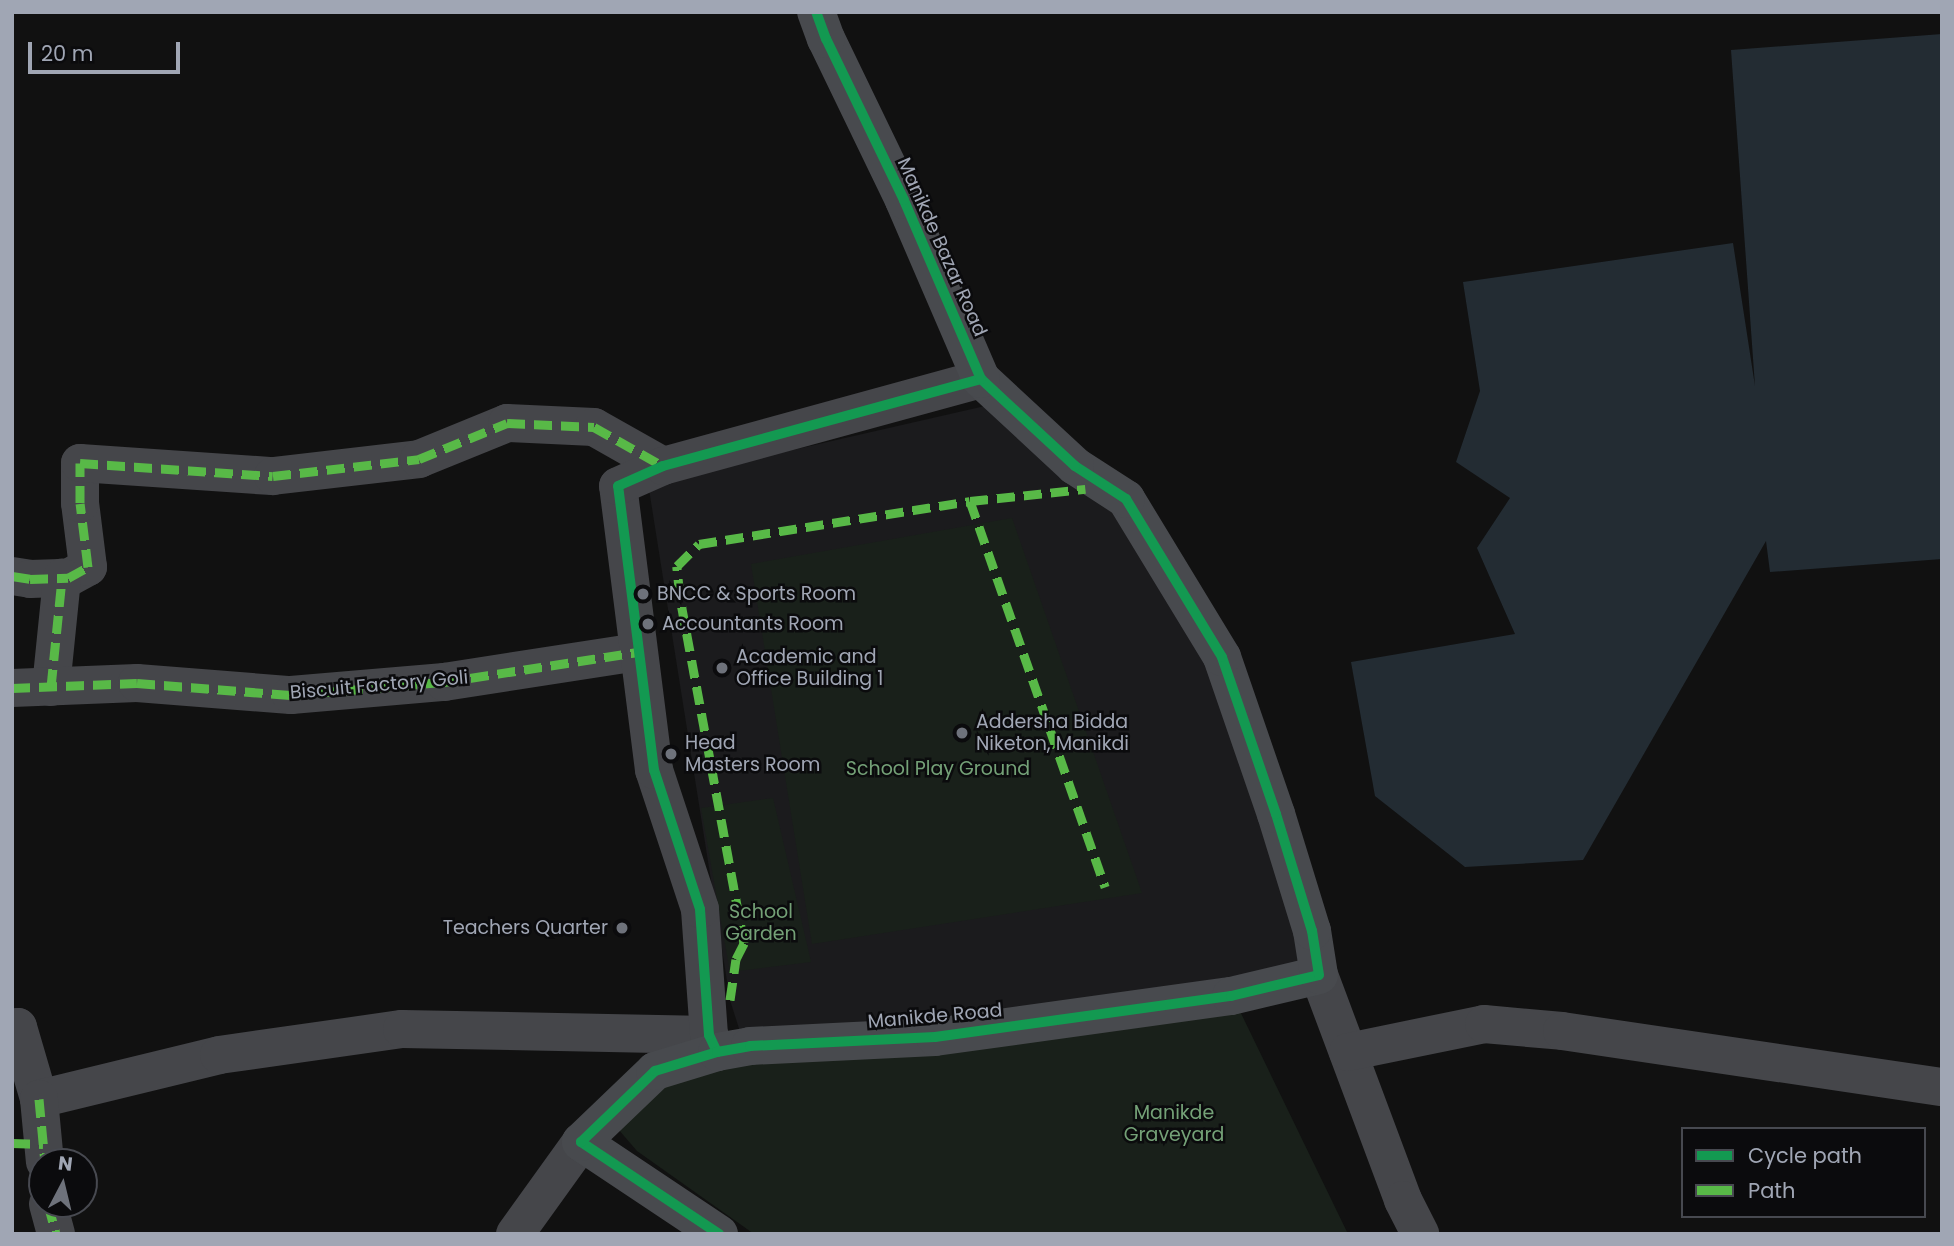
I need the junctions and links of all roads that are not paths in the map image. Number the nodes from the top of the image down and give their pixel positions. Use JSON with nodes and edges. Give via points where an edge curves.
{"nodes":[{"id":1,"x":816,"y":12,"type":"edge"},
{"id":2,"x":981,"y":379,"type":"junction"},
{"id":3,"x":663,"y":466,"type":"junction"},
{"id":4,"x":12,"y":576,"type":"edge"},
{"id":5,"x":62,"y":578,"type":"junction"},
{"id":6,"x":639,"y":652,"type":"junction"},
{"id":7,"x":32,"y":688,"type":"edge"},
{"id":8,"x":1319,"y":975,"type":"junction"},
{"id":9,"x":12,"y":1028,"type":"edge"},
{"id":10,"x":713,"y":1043,"type":"junction"},
{"id":11,"x":1348,"y":1052,"type":"junction"},
{"id":12,"x":1942,"y":1087,"type":"edge"},
{"id":13,"x":39,"y":1099,"type":"junction"},
{"id":14,"x":581,"y":1142,"type":"junction"},
{"id":15,"x":33,"y":1148,"type":"edge"},
{"id":16,"x":514,"y":1234,"type":"edge"},
{"id":17,"x":719,"y":1234,"type":"edge"},
{"id":18,"x":1420,"y":1234,"type":"edge"}],
"edges":[{"from":1,"to":2,"type":"street","name":"Manikde Bazar Road"},
{"from":2,"to":3,"type":"street"},
{"from":2,"to":8,"type":"street","name":"Manikde Bazar Road","via":[[1075,466],[1126,499],[1222,657],[1312,931]]},
{"from":3,"to":5,"type":"street","via":[[594,427],[507,423],[419,459],[273,476],[80,463],[88,567]]},
{"from":3,"to":6,"type":"street","via":[[618,486]]},
{"from":4,"to":5,"type":"street"},
{"from":5,"to":7,"type":"street"},
{"from":6,"to":7,"type":"street","name":"Biscuit Factory Goli","via":[[444,682],[291,695],[136,683]]},
{"from":6,"to":10,"type":"street","via":[[654,770],[700,909]]},
{"from":8,"to":10,"type":"street","name":"Manikde Road","via":[[1231,996],[935,1037],[750,1046]]},
{"from":8,"to":11,"type":"street"},
{"from":9,"to":13,"type":"street","via":[[18,1027]]},
{"from":10,"to":13,"type":"street","via":[[402,1029],[169,1065]]},
{"from":10,"to":14,"type":"street","name":"Manikde Road","via":[[655,1071]]},
{"from":11,"to":12,"type":"street","via":[[1484,1024],[1562,1031]]},
{"from":11,"to":18,"type":"street"},
{"from":13,"to":15,"type":"street"},
{"from":14,"to":16,"type":"street","name":"Manikde Road"},
{"from":14,"to":17,"type":"street"}]}
